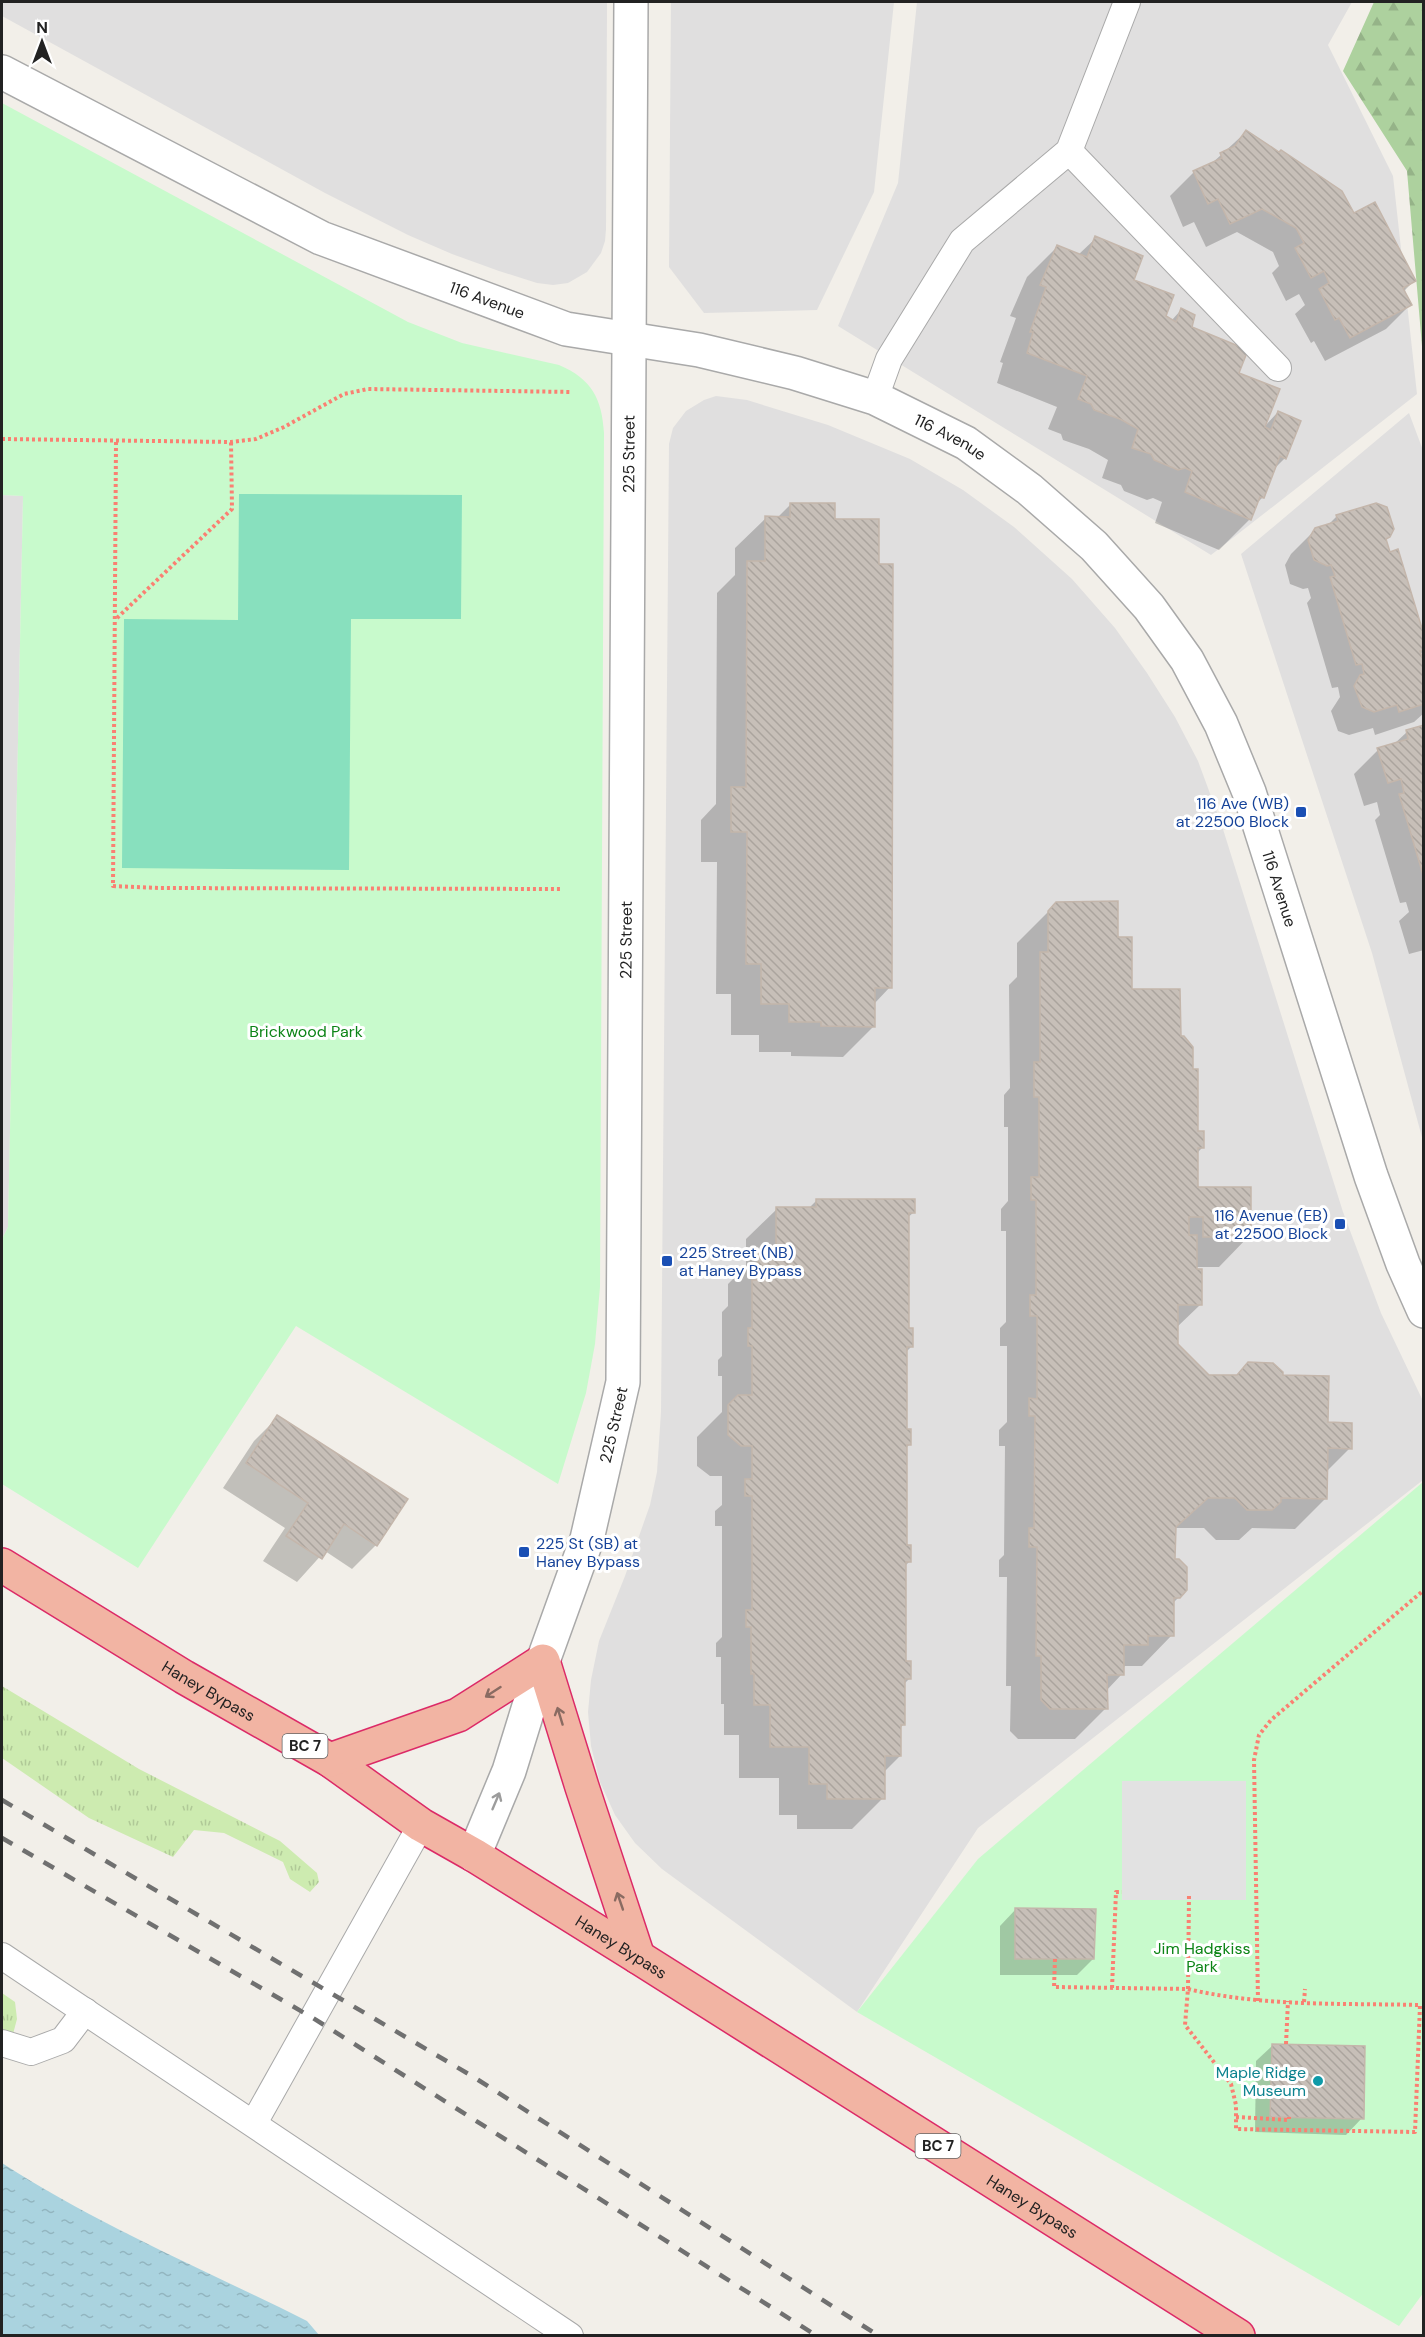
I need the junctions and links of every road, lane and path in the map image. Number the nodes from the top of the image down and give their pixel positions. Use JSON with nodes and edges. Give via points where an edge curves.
{"nodes":[{"id":1,"x":631,"y":2,"type":"edge"},
{"id":2,"x":1127,"y":2,"type":"edge"},
{"id":3,"x":2,"y":72,"type":"edge"},
{"id":4,"x":1069,"y":151,"type":"junction"},
{"id":5,"x":628,"y":338,"type":"junction"},
{"id":6,"x":1278,"y":369,"type":"dead end"},
{"id":7,"x":572,"y":392,"type":"dead end"},
{"id":8,"x":875,"y":398,"type":"junction"},
{"id":9,"x":2,"y":439,"type":"edge"},
{"id":10,"x":117,"y":442,"type":"junction"},
{"id":11,"x":231,"y":442,"type":"junction"},
{"id":12,"x":117,"y":619,"type":"junction"},
{"id":13,"x":562,"y":889,"type":"dead end"},
{"id":14,"x":1424,"y":1311,"type":"edge"},
{"id":15,"x":2,"y":1565,"type":"edge"},
{"id":16,"x":1424,"y":1590,"type":"edge"},
{"id":17,"x":543,"y":1661,"type":"junction"},
{"id":18,"x":330,"y":1760,"type":"junction"},
{"id":19,"x":421,"y":1825,"type":"junction"},
{"id":20,"x":474,"y":1855,"type":"junction"},
{"id":21,"x":1122,"y":1892,"type":"dead end"},
{"id":22,"x":1189,"y":1895,"type":"dead end"},
{"id":23,"x":2,"y":1956,"type":"edge"},
{"id":24,"x":638,"y":1957,"type":"junction"},
{"id":25,"x":1055,"y":1959,"type":"dead end"},
{"id":26,"x":1112,"y":1988,"type":"junction"},
{"id":27,"x":1188,"y":1989,"type":"junction"},
{"id":28,"x":1305,"y":1989,"type":"dead end"},
{"id":29,"x":1258,"y":2001,"type":"junction"},
{"id":30,"x":1288,"y":2001,"type":"junction"},
{"id":31,"x":1304,"y":2002,"type":"junction"},
{"id":32,"x":85,"y":2011,"type":"junction"},
{"id":33,"x":2,"y":2043,"type":"edge"},
{"id":34,"x":1287,"y":2044,"type":"dead end"},
{"id":35,"x":1236,"y":2117,"type":"junction"},
{"id":36,"x":1289,"y":2117,"type":"dead end"},
{"id":37,"x":254,"y":2123,"type":"junction"},
{"id":38,"x":570,"y":2336,"type":"edge"},
{"id":39,"x":1238,"y":2336,"type":"edge"}],
"edges":[{"from":1,"to":5,"type":"street","name":"225 Street"},
{"from":2,"to":4,"type":"lane"},
{"from":3,"to":5,"type":"street","name":"116 Avenue","via":[[321,238],[566,329]]},
{"from":4,"to":6,"type":"lane"},
{"from":4,"to":8,"type":"lane","via":[[962,241],[889,359]]},
{"from":5,"to":8,"type":"street","name":"116 Avenue","via":[[795,373]]},
{"from":5,"to":17,"type":"street","name":"225 Street","via":[[624,1382],[587,1539]]},
{"from":7,"to":11,"type":"path","via":[[368,389],[344,394],[256,439]]},
{"from":8,"to":14,"type":"street","name":"116 Avenue","via":[[966,443],[1029,489],[1094,546],[1149,607],[1187,660],[1221,724],[1250,792],[1371,1176]]},
{"from":9,"to":10,"type":"path"},
{"from":10,"to":11,"type":"path"},
{"from":10,"to":12,"type":"path"},
{"from":11,"to":12,"type":"path","via":[[231,509]]},
{"from":12,"to":13,"type":"path","via":[[112,886]]},
{"from":15,"to":18,"type":"highway","name":"Haney Bypass","number":"BC 7","via":[[184,1677]]},
{"from":16,"to":29,"type":"path","via":[[1271,1720],[1259,1735],[1254,1760]]},
{"from":17,"to":18,"type":"highway","one_way":true,"via":[[458,1715]]},
{"from":20,"to":17,"type":"street","name":"225 Street","one_way":true,"via":[[509,1771]]},
{"from":24,"to":17,"type":"highway","one_way":true},
{"from":18,"to":19,"type":"highway","name":"Haney Bypass","number":"BC 7"},
{"from":19,"to":20,"type":"highway","name":"Haney Bypass","number":"BC 7"},
{"from":19,"to":37,"type":"lane"},
{"from":20,"to":24,"type":"highway","name":"Haney Bypass","number":"BC 7"},
{"from":21,"to":26,"type":"path","via":[[1116,1892]]},
{"from":22,"to":27,"type":"path"},
{"from":23,"to":32,"type":"lane"},
{"from":24,"to":39,"type":"highway","name":"Haney Bypass","number":"BC 7"},
{"from":25,"to":26,"type":"path","via":[[1054,1987]]},
{"from":26,"to":27,"type":"path"},
{"from":27,"to":29,"type":"path"},
{"from":27,"to":35,"type":"path","via":[[1185,2025],[1231,2084]]},
{"from":28,"to":31,"type":"path"},
{"from":29,"to":30,"type":"path"},
{"from":30,"to":31,"type":"path"},
{"from":30,"to":34,"type":"path"},
{"from":31,"to":35,"type":"path","via":[[1420,2005],[1415,2133],[1236,2130]]},
{"from":32,"to":33,"type":"lane","via":[[63,2040],[31,2052]]},
{"from":32,"to":37,"type":"lane"},
{"from":35,"to":36,"type":"path"},
{"from":37,"to":38,"type":"lane"}]}
